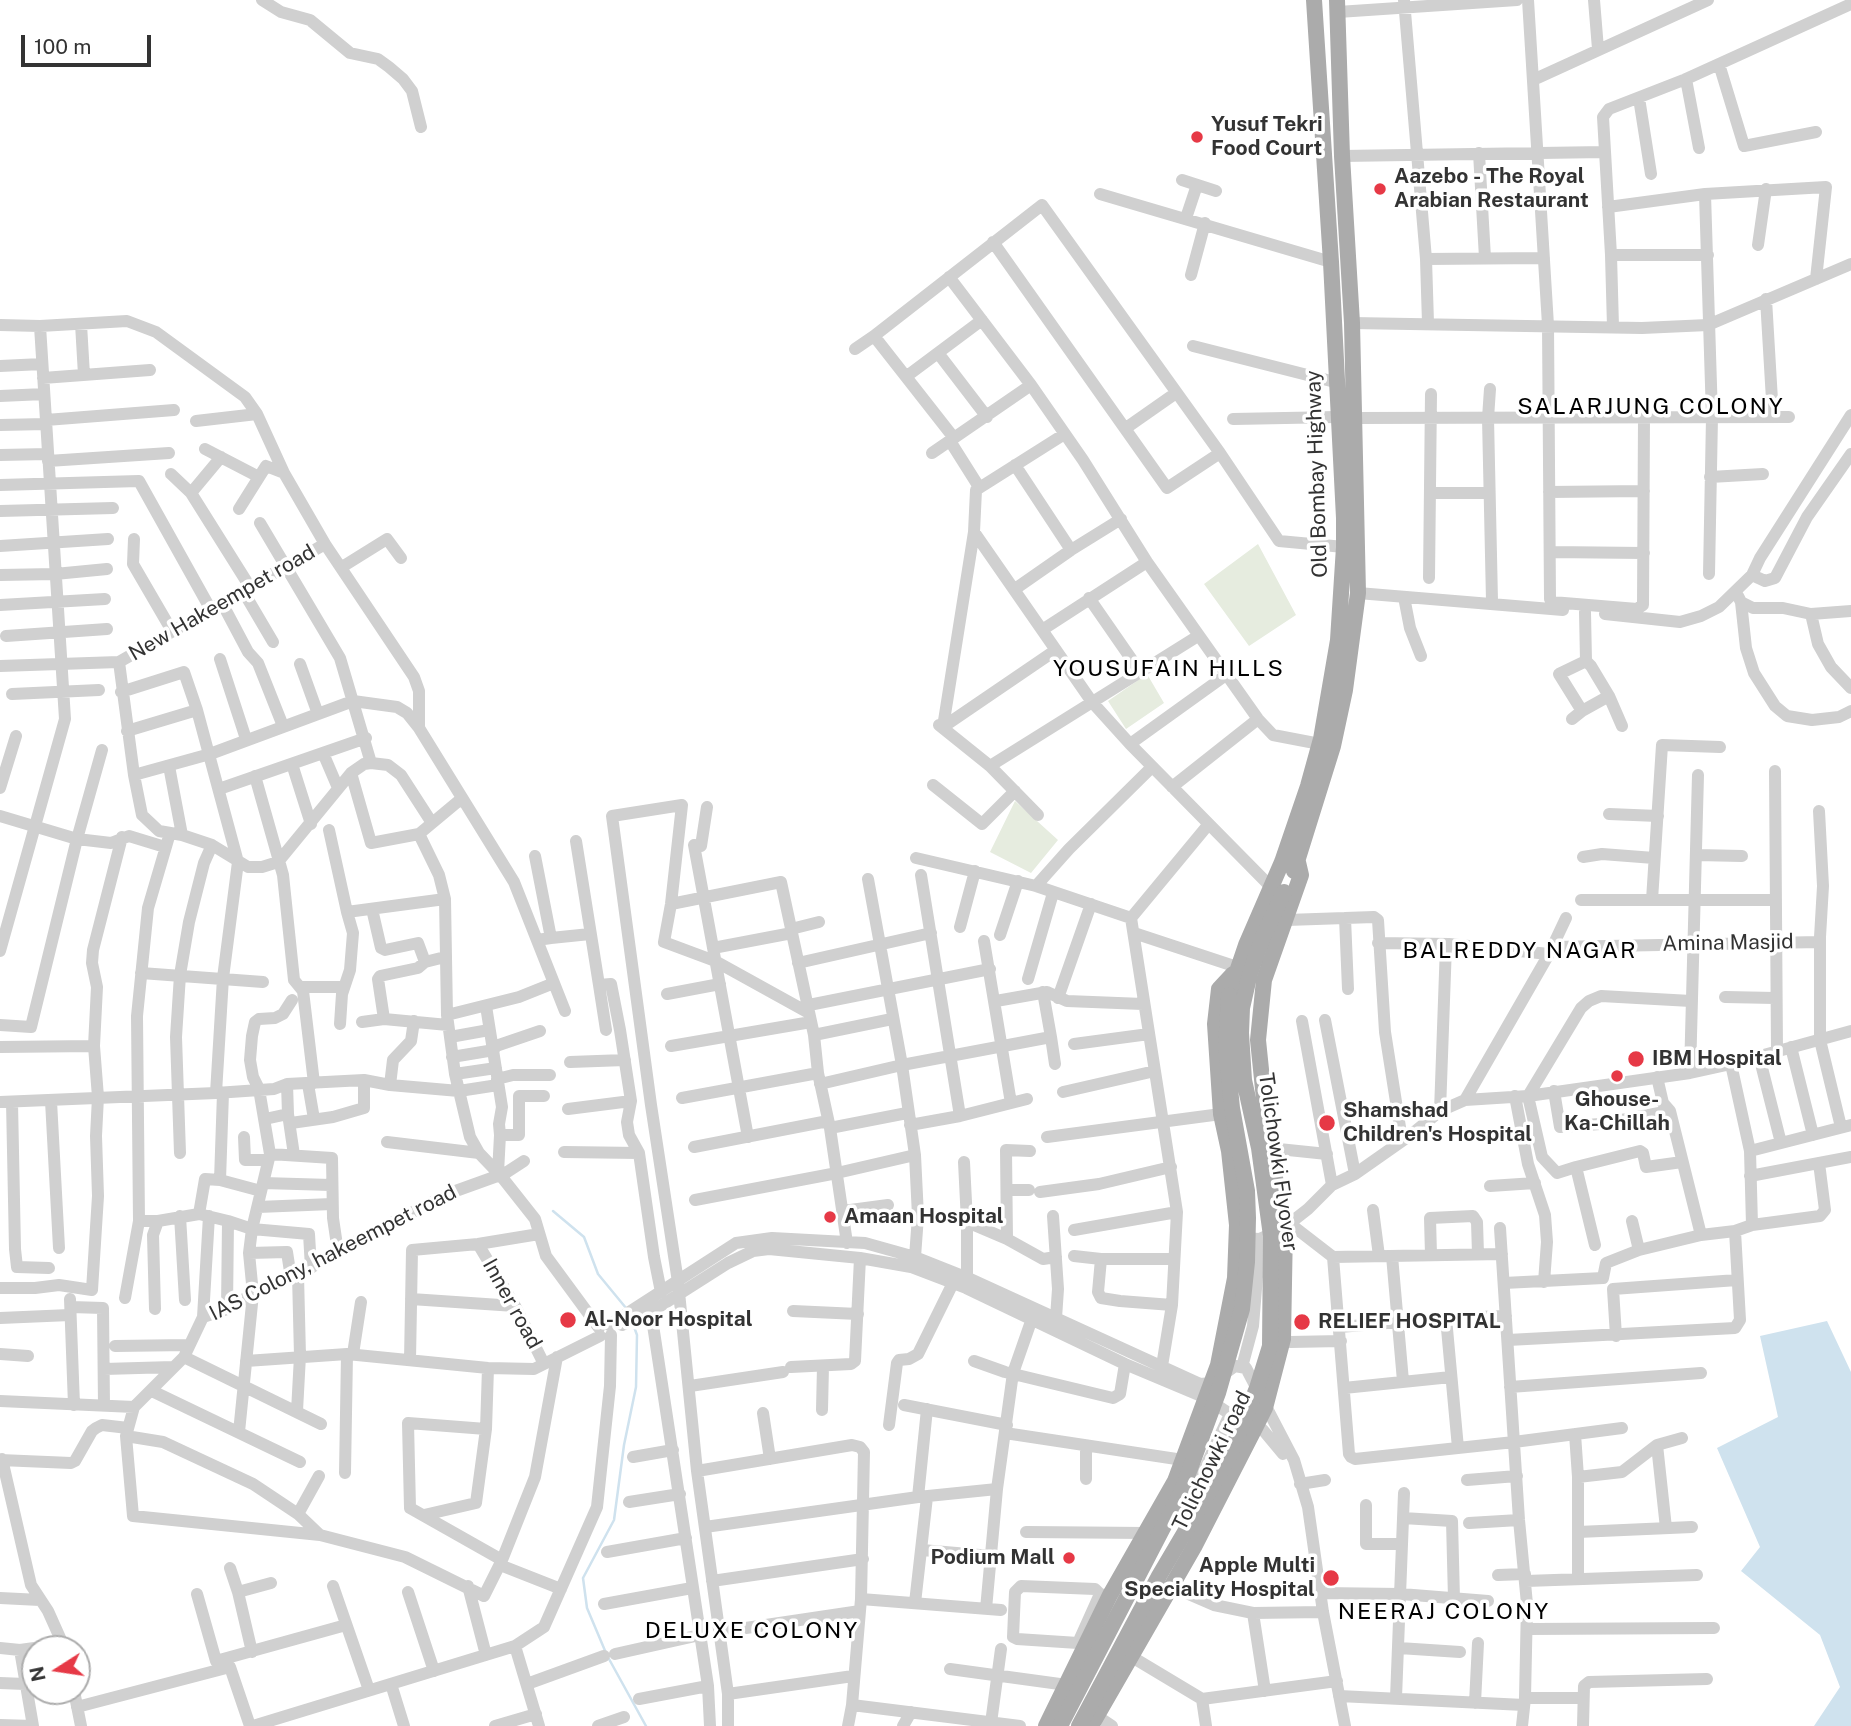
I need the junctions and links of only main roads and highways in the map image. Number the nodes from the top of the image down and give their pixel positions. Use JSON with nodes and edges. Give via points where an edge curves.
{"nodes":[{"id":1,"x":1314,"y":0,"type":"edge"},
{"id":2,"x":1338,"y":6,"type":"edge"},
{"id":3,"x":1298,"y":862,"type":"junction"},
{"id":4,"x":1277,"y":889,"type":"junction"},
{"id":5,"x":1236,"y":970,"type":"junction"},
{"id":6,"x":1175,"y":1481,"type":"junction"},
{"id":7,"x":1220,"y":1495,"type":"junction"},
{"id":8,"x":1094,"y":1721,"type":"edge"},
{"id":9,"x":1046,"y":1726,"type":"edge"},
{"id":10,"x":1060,"y":1726,"type":"edge"},
{"id":11,"x":1079,"y":1726,"type":"edge"}],
"edges":[{"from":1,"to":4,"type":"main road","name":"Old Bombay Highway","via":[[1344,547],[1338,640],[1320,744]]},
{"from":2,"to":3,"type":"main road","name":"Old Bombay Highway","via":[[1352,323],[1357,593],[1333,747]]},
{"from":3,"to":4,"type":"main road","name":"Tolichowki Flyover"},
{"from":3,"to":7,"type":"main road","name":"Tolichowki road","via":[[1301,875],[1265,981],[1258,1040],[1269,1148],[1287,1225],[1283,1339],[1265,1408]]},
{"from":4,"to":5,"type":"main road","name":"Old Bombay Highway"},
{"from":4,"to":11,"type":"main road","name":"Tolichowki Flyover","bridge":true,"via":[[1250,973],[1241,1033],[1244,1080],[1271,1236],[1270,1346],[1228,1459]]},
{"from":5,"to":6,"type":"main road","name":"Tolichowki road","via":[[1219,989],[1215,1006],[1216,1065],[1237,1238],[1235,1278],[1218,1364]]},
{"from":5,"to":10,"type":"main road","name":"Tolichowki Flyover","bridge":true,"via":[[1226,1018],[1228,1070],[1247,1191],[1242,1309],[1218,1393],[1181,1493]]},
{"from":6,"to":7,"type":"main road"},
{"from":6,"to":9,"type":"main road","name":"Tolichowki road","via":[[1105,1594]]},
{"from":7,"to":8,"type":"main road","name":"Tolichowki road"}]}
